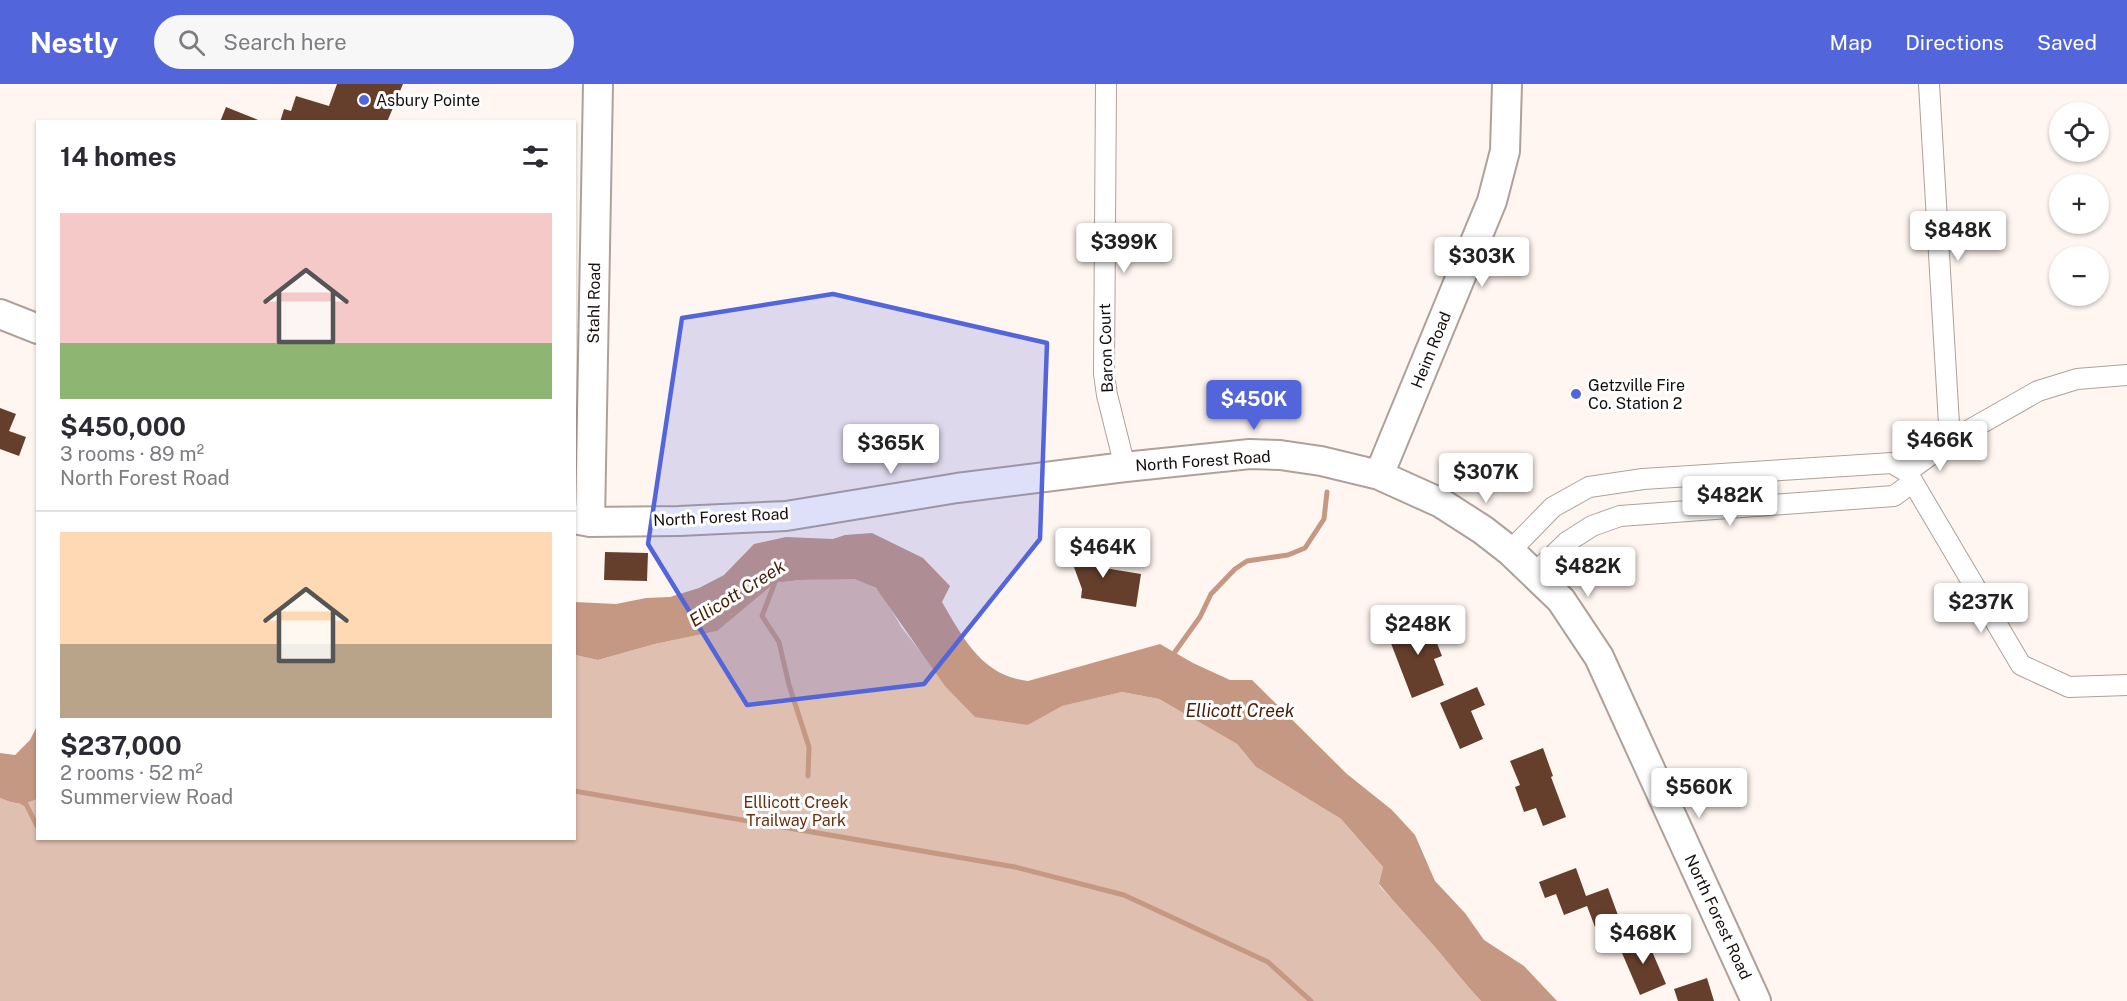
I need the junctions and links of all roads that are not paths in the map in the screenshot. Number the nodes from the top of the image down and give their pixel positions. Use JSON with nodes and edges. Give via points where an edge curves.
{"nodes":[{"id":1,"x":598,"y":84,"type":"edge"},
{"id":2,"x":1106,"y":84,"type":"edge"},
{"id":3,"x":1507,"y":84,"type":"edge"},
{"id":4,"x":1929,"y":84,"type":"edge"},
{"id":5,"x":0,"y":314,"type":"edge"},
{"id":6,"x":36,"y":328,"type":"edge"},
{"id":7,"x":2127,"y":375,"type":"edge"},
{"id":8,"x":1950,"y":441,"type":"junction"},
{"id":9,"x":1125,"y":467,"type":"junction"},
{"id":10,"x":1379,"y":475,"type":"junction"},
{"id":11,"x":1910,"y":477,"type":"junction"},
{"id":12,"x":582,"y":520,"type":"edge"},
{"id":13,"x":1510,"y":551,"type":"junction"},
{"id":14,"x":1535,"y":573,"type":"junction"},
{"id":15,"x":2127,"y":685,"type":"edge"},
{"id":16,"x":1756,"y":1001,"type":"edge"}],
"edges":[{"from":1,"to":12,"type":"street","name":"Stahl Road"},
{"from":2,"to":9,"type":"street","name":"Baron Court","via":[[1104,374]]},
{"from":3,"to":10,"type":"street","name":"Heim Road","via":[[1504,151],[1492,201]]},
{"from":4,"to":8,"type":"street"},
{"from":5,"to":6,"type":"street"},
{"from":7,"to":8,"type":"street","via":[[2078,379],[2038,391]]},
{"from":8,"to":11,"type":"street"},
{"from":9,"to":10,"type":"street","name":"North Forest Road","via":[[1260,454],[1321,461]]},
{"from":9,"to":12,"type":"street","name":"North Forest Road","via":[[957,488],[786,516]]},
{"from":10,"to":13,"type":"street","name":"North Forest Road","via":[[1441,503]]},
{"from":11,"to":13,"type":"street","via":[[1893,463],[1643,479],[1589,487],[1553,507]]},
{"from":11,"to":14,"type":"street","via":[[1894,496],[1620,516],[1592,526],[1567,542]]},
{"from":11,"to":15,"type":"street","via":[[2021,665],[2069,687]]},
{"from":13,"to":14,"type":"street","name":"North Forest Road"},
{"from":14,"to":16,"type":"street","name":"North Forest Road","via":[[1561,600],[1599,657]]}]}
